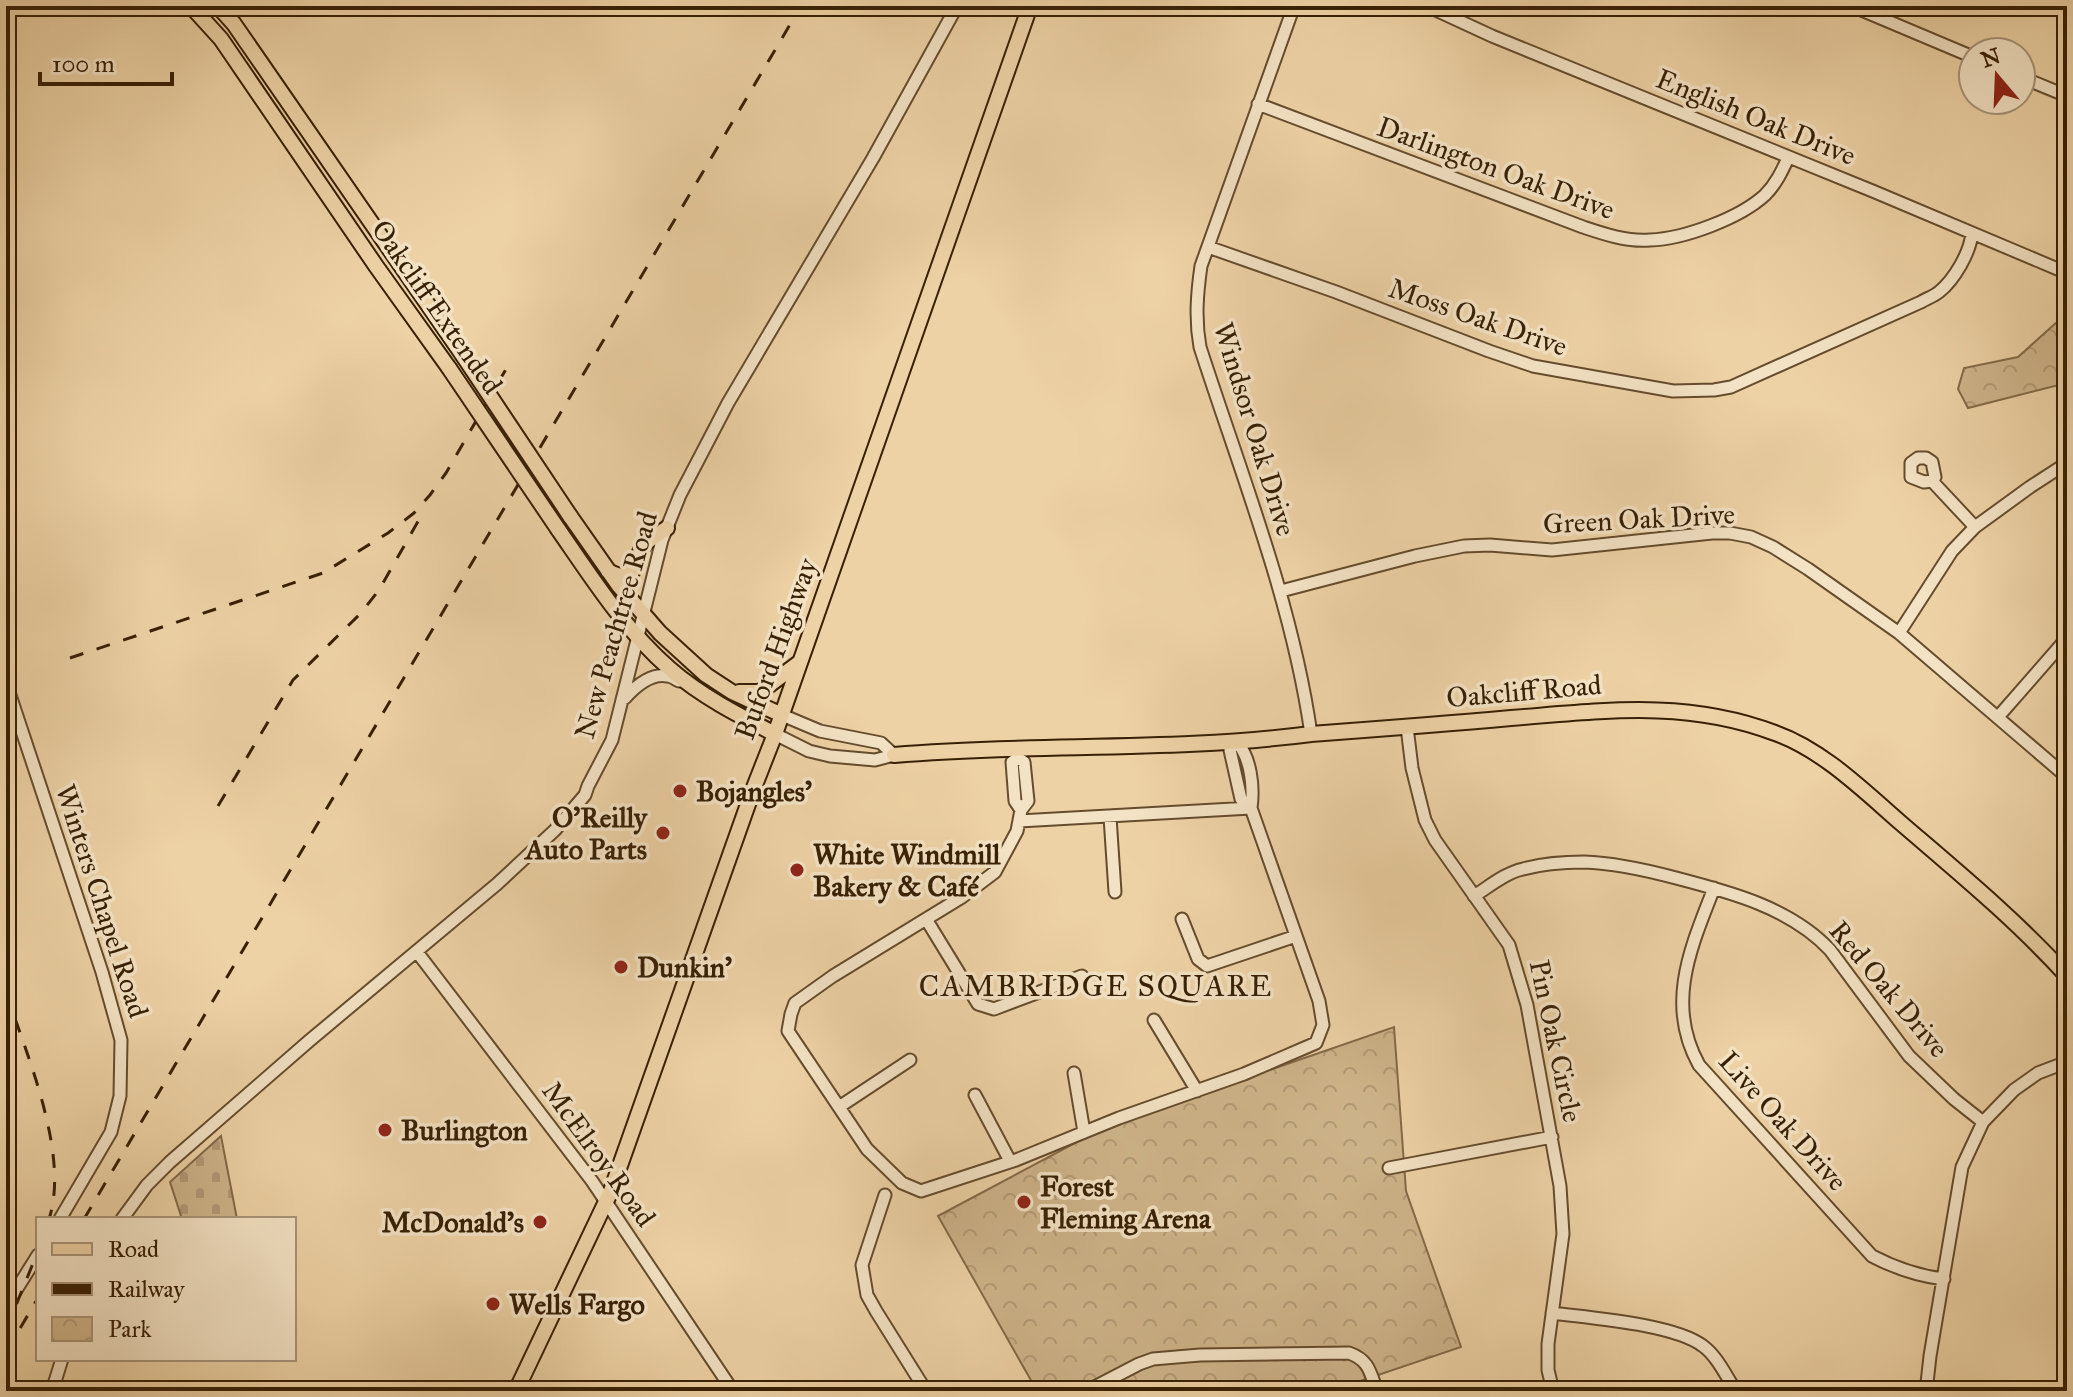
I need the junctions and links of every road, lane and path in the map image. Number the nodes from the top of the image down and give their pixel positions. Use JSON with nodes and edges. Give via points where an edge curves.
{"nodes":[{"id":1,"x":191,"y":6,"type":"edge"},
{"id":2,"x":218,"y":6,"type":"edge"},
{"id":3,"x":957,"y":6,"type":"edge"},
{"id":4,"x":1030,"y":6,"type":"edge"},
{"id":5,"x":1294,"y":6,"type":"edge"},
{"id":6,"x":1427,"y":6,"type":"edge"},
{"id":7,"x":1852,"y":6,"type":"edge"},
{"id":8,"x":1957,"y":50,"type":"edge"},
{"id":9,"x":2037,"y":84,"type":"edge"},
{"id":10,"x":2067,"y":96,"type":"edge"},
{"id":11,"x":1258,"y":104,"type":"junction"},
{"id":12,"x":1788,"y":158,"type":"junction"},
{"id":13,"x":1972,"y":233,"type":"junction"},
{"id":14,"x":1208,"y":247,"type":"junction"},
{"id":15,"x":2067,"y":273,"type":"edge"},
{"id":16,"x":2067,"y":463,"type":"edge"},
{"id":17,"x":1932,"y":481,"type":"dead end"},
{"id":18,"x":1975,"y":527,"type":"junction"},
{"id":19,"x":667,"y":528,"type":"junction"},
{"id":20,"x":608,"y":571,"type":"junction"},
{"id":21,"x":1281,"y":591,"type":"junction"},
{"id":22,"x":644,"y":615,"type":"junction"},
{"id":23,"x":1899,"y":633,"type":"junction"},
{"id":24,"x":639,"y":637,"type":"junction"},
{"id":25,"x":2067,"y":638,"type":"edge"},
{"id":26,"x":800,"y":662,"type":"junction"},
{"id":27,"x":6,"y":683,"type":"edge"},
{"id":28,"x":692,"y":687,"type":"junction"},
{"id":29,"x":732,"y":692,"type":"junction"},
{"id":30,"x":622,"y":702,"type":"junction"},
{"id":31,"x":782,"y":715,"type":"junction"},
{"id":32,"x":1998,"y":717,"type":"junction"},
{"id":33,"x":1407,"y":727,"type":"junction"},
{"id":34,"x":775,"y":734,"type":"junction"},
{"id":35,"x":1311,"y":734,"type":"junction"},
{"id":36,"x":1236,"y":741,"type":"junction"},
{"id":37,"x":1018,"y":754,"type":"junction"},
{"id":38,"x":894,"y":755,"type":"junction"},
{"id":39,"x":2067,"y":777,"type":"edge"},
{"id":40,"x":1251,"y":808,"type":"junction"},
{"id":41,"x":1020,"y":816,"type":"junction"},
{"id":42,"x":1110,"y":817,"type":"junction"},
{"id":43,"x":1714,"y":888,"type":"junction"},
{"id":44,"x":1115,"y":892,"type":"dead end"},
{"id":45,"x":1474,"y":896,"type":"junction"},
{"id":46,"x":926,"y":919,"type":"junction"},
{"id":47,"x":1182,"y":919,"type":"dead end"},
{"id":48,"x":1296,"y":936,"type":"junction"},
{"id":49,"x":417,"y":952,"type":"junction"},
{"id":50,"x":1082,"y":976,"type":"dead end"},
{"id":51,"x":2067,"y":976,"type":"edge"},
{"id":52,"x":1154,"y":1020,"type":"dead end"},
{"id":53,"x":910,"y":1060,"type":"dead end"},
{"id":54,"x":2067,"y":1062,"type":"edge"},
{"id":55,"x":1074,"y":1073,"type":"dead end"},
{"id":56,"x":1197,"y":1091,"type":"junction"},
{"id":57,"x":975,"y":1095,"type":"dead end"},
{"id":58,"x":839,"y":1107,"type":"junction"},
{"id":59,"x":1983,"y":1122,"type":"junction"},
{"id":60,"x":1084,"y":1132,"type":"junction"},
{"id":61,"x":1552,"y":1137,"type":"junction"},
{"id":62,"x":1010,"y":1161,"type":"junction"},
{"id":63,"x":1389,"y":1168,"type":"dead end"},
{"id":64,"x":885,"y":1195,"type":"dead end"},
{"id":65,"x":606,"y":1201,"type":"junction"},
{"id":66,"x":61,"y":1217,"type":"edge"},
{"id":67,"x":123,"y":1217,"type":"edge"},
{"id":68,"x":36,"y":1258,"type":"edge"},
{"id":69,"x":1944,"y":1279,"type":"junction"},
{"id":70,"x":6,"y":1306,"type":"edge"},
{"id":71,"x":1552,"y":1313,"type":"junction"},
{"id":72,"x":61,"y":1361,"type":"edge"},
{"id":73,"x":52,"y":1391,"type":"edge"},
{"id":74,"x":516,"y":1391,"type":"edge"},
{"id":75,"x":733,"y":1391,"type":"edge"},
{"id":76,"x":926,"y":1391,"type":"edge"},
{"id":77,"x":1087,"y":1391,"type":"edge"},
{"id":78,"x":1377,"y":1391,"type":"edge"},
{"id":79,"x":1553,"y":1391,"type":"edge"},
{"id":80,"x":1736,"y":1391,"type":"edge"},
{"id":81,"x":1930,"y":1391,"type":"edge"}],
"edges":[{"from":1,"to":24,"type":"main road","name":"Oakcliff Extended","bridge":true,"via":[[221,39],[617,614]]},
{"from":2,"to":20,"type":"main road","name":"Oakcliff Extended","bridge":true},
{"from":3,"to":19,"type":"street","name":"New Peachtree Road","via":[[728,403]]},
{"from":4,"to":26,"type":"main road","name":"Buford Highway"},
{"from":5,"to":11,"type":"street","name":"Windsor Oak Drive"},
{"from":6,"to":12,"type":"street","name":"English Oak Drive"},
{"from":7,"to":8,"type":"street"},
{"from":9,"to":10,"type":"street"},
{"from":11,"to":12,"type":"street","name":"Darlington Oak Drive","via":[[1619,238],[1649,241],[1713,225],[1763,196]]},
{"from":11,"to":14,"type":"street","name":"Windsor Oak Drive"},
{"from":12,"to":13,"type":"street","name":"English Oak Drive"},
{"from":13,"to":14,"type":"street","name":"Moss Oak Drive","via":[[1951,279],[1921,302],[1731,387],[1673,391],[1533,366]]},
{"from":13,"to":15,"type":"street","name":"English Oak Drive"},
{"from":14,"to":21,"type":"street","name":"Windsor Oak Drive","via":[[1197,291],[1200,347]]},
{"from":16,"to":18,"type":"street"},
{"from":17,"to":18,"type":"street"},
{"from":18,"to":23,"type":"street","via":[[1952,551]]},
{"from":19,"to":20,"type":"main road","via":[[642,546],[635,570],[619,575]]},
{"from":19,"to":22,"type":"street","name":"New Peachtree Road"},
{"from":20,"to":22,"type":"main road","name":"Oakcliff Extended"},
{"from":21,"to":23,"type":"street","name":"Green Oak Drive","via":[[1464,546],[1552,550],[1730,533],[1773,547]]},
{"from":21,"to":35,"type":"street","name":"Windsor Oak Drive"},
{"from":22,"to":24,"type":"street","name":"New Peachtree Road"},
{"from":22,"to":29,"type":"main road","name":"Oakcliff Road","via":[[706,675]]},
{"from":23,"to":32,"type":"street","name":"Green Oak Drive"},
{"from":24,"to":28,"type":"main road","name":"Oakcliff Road"},
{"from":24,"to":30,"type":"street","name":"New Peachtree Road"},
{"from":25,"to":32,"type":"street"},
{"from":26,"to":29,"type":"main road","via":[[760,692]]},
{"from":26,"to":31,"type":"main road","name":"Buford Highway"},
{"from":27,"to":66,"type":"street","name":"Winters Chapel Road","via":[[121,1040],[120,1096],[111,1132]]},
{"from":28,"to":30,"type":"street","via":[[666,675],[637,685]]},
{"from":28,"to":34,"type":"main road","name":"Oakcliff Road"},
{"from":29,"to":31,"type":"main road","name":"Oakcliff Road"},
{"from":30,"to":49,"type":"street","name":"New Peachtree Road","via":[[612,740],[585,795],[533,852]]},
{"from":31,"to":34,"type":"main road","name":"Buford Highway"},
{"from":31,"to":38,"type":"street","name":"Oakcliff Road","via":[[820,731],[881,743]]},
{"from":32,"to":39,"type":"street","name":"Green Oak Drive"},
{"from":33,"to":35,"type":"main road","name":"Oakcliff Road"},
{"from":33,"to":45,"type":"street","name":"Pin Oak Circle","via":[[1425,820]]},
{"from":33,"to":51,"type":"main road","name":"Oakcliff Road","via":[[1630,709],[1700,713],[1776,733],[1811,751],[1876,802],[1990,899]]},
{"from":34,"to":38,"type":"street","name":"Oakcliff Road","via":[[830,756],[875,760]]},
{"from":34,"to":65,"type":"main road","name":"Buford Highway"},
{"from":35,"to":36,"type":"main road","name":"Oakcliff Road"},
{"from":36,"to":37,"type":"main road","name":"Oakcliff Road"},
{"from":36,"to":40,"type":"street","via":[[1230,750],[1241,799]]},
{"from":37,"to":38,"type":"main road","name":"Oakcliff Road"},
{"from":37,"to":41,"type":"street","via":[[1012,762]]},
{"from":40,"to":42,"type":"street"},
{"from":40,"to":48,"type":"street"},
{"from":41,"to":42,"type":"street"},
{"from":41,"to":46,"type":"street","via":[[995,872]]},
{"from":42,"to":44,"type":"street"},
{"from":43,"to":45,"type":"street","name":"Red Oak Drive","via":[[1635,867],[1584,862],[1523,869]]},
{"from":43,"to":59,"type":"street","name":"Red Oak Drive","via":[[1774,911],[1817,936],[1909,1056]]},
{"from":43,"to":69,"type":"street","name":"Live Oak Drive","via":[[1695,936],[1682,992],[1686,1033],[1699,1065],[1872,1256],[1917,1275]]},
{"from":45,"to":61,"type":"street","name":"Pin Oak Circle","via":[[1509,945],[1527,1005]]},
{"from":46,"to":50,"type":"street","via":[[978,1004],[994,1009]]},
{"from":46,"to":58,"type":"street","via":[[795,1003],[788,1031]]},
{"from":47,"to":48,"type":"street","via":[[1198,959],[1207,966]]},
{"from":48,"to":56,"type":"street","via":[[1319,1001],[1323,1025],[1316,1043]]},
{"from":49,"to":65,"type":"street","name":"McElroy Road"},
{"from":49,"to":67,"type":"street","name":"New Peachtree Road","via":[[170,1162]]},
{"from":52,"to":56,"type":"street"},
{"from":53,"to":58,"type":"street"},
{"from":54,"to":59,"type":"street","via":[[2014,1090]]},
{"from":55,"to":60,"type":"street"},
{"from":56,"to":60,"type":"street"},
{"from":57,"to":62,"type":"street"},
{"from":58,"to":62,"type":"street","via":[[867,1149],[902,1183],[921,1191]]},
{"from":59,"to":69,"type":"street","via":[[1962,1167]]},
{"from":60,"to":62,"type":"street"},
{"from":61,"to":63,"type":"street"},
{"from":61,"to":71,"type":"street","name":"Pin Oak Circle","via":[[1563,1234]]},
{"from":64,"to":76,"type":"street","via":[[862,1265],[867,1295]]},
{"from":65,"to":74,"type":"main road","name":"Buford Highway"},
{"from":65,"to":75,"type":"street","name":"McElroy Road"},
{"from":68,"to":70,"type":"street"},
{"from":69,"to":81,"type":"street","via":[[1930,1356]]},
{"from":71,"to":79,"type":"street","name":"Pin Oak Circle","via":[[1548,1370]]},
{"from":71,"to":80,"type":"street","via":[[1678,1332],[1704,1346]]},
{"from":72,"to":73,"type":"street"},
{"from":77,"to":78,"type":"street","via":[[1139,1364],[1170,1357],[1309,1353],[1359,1356]]}]}
